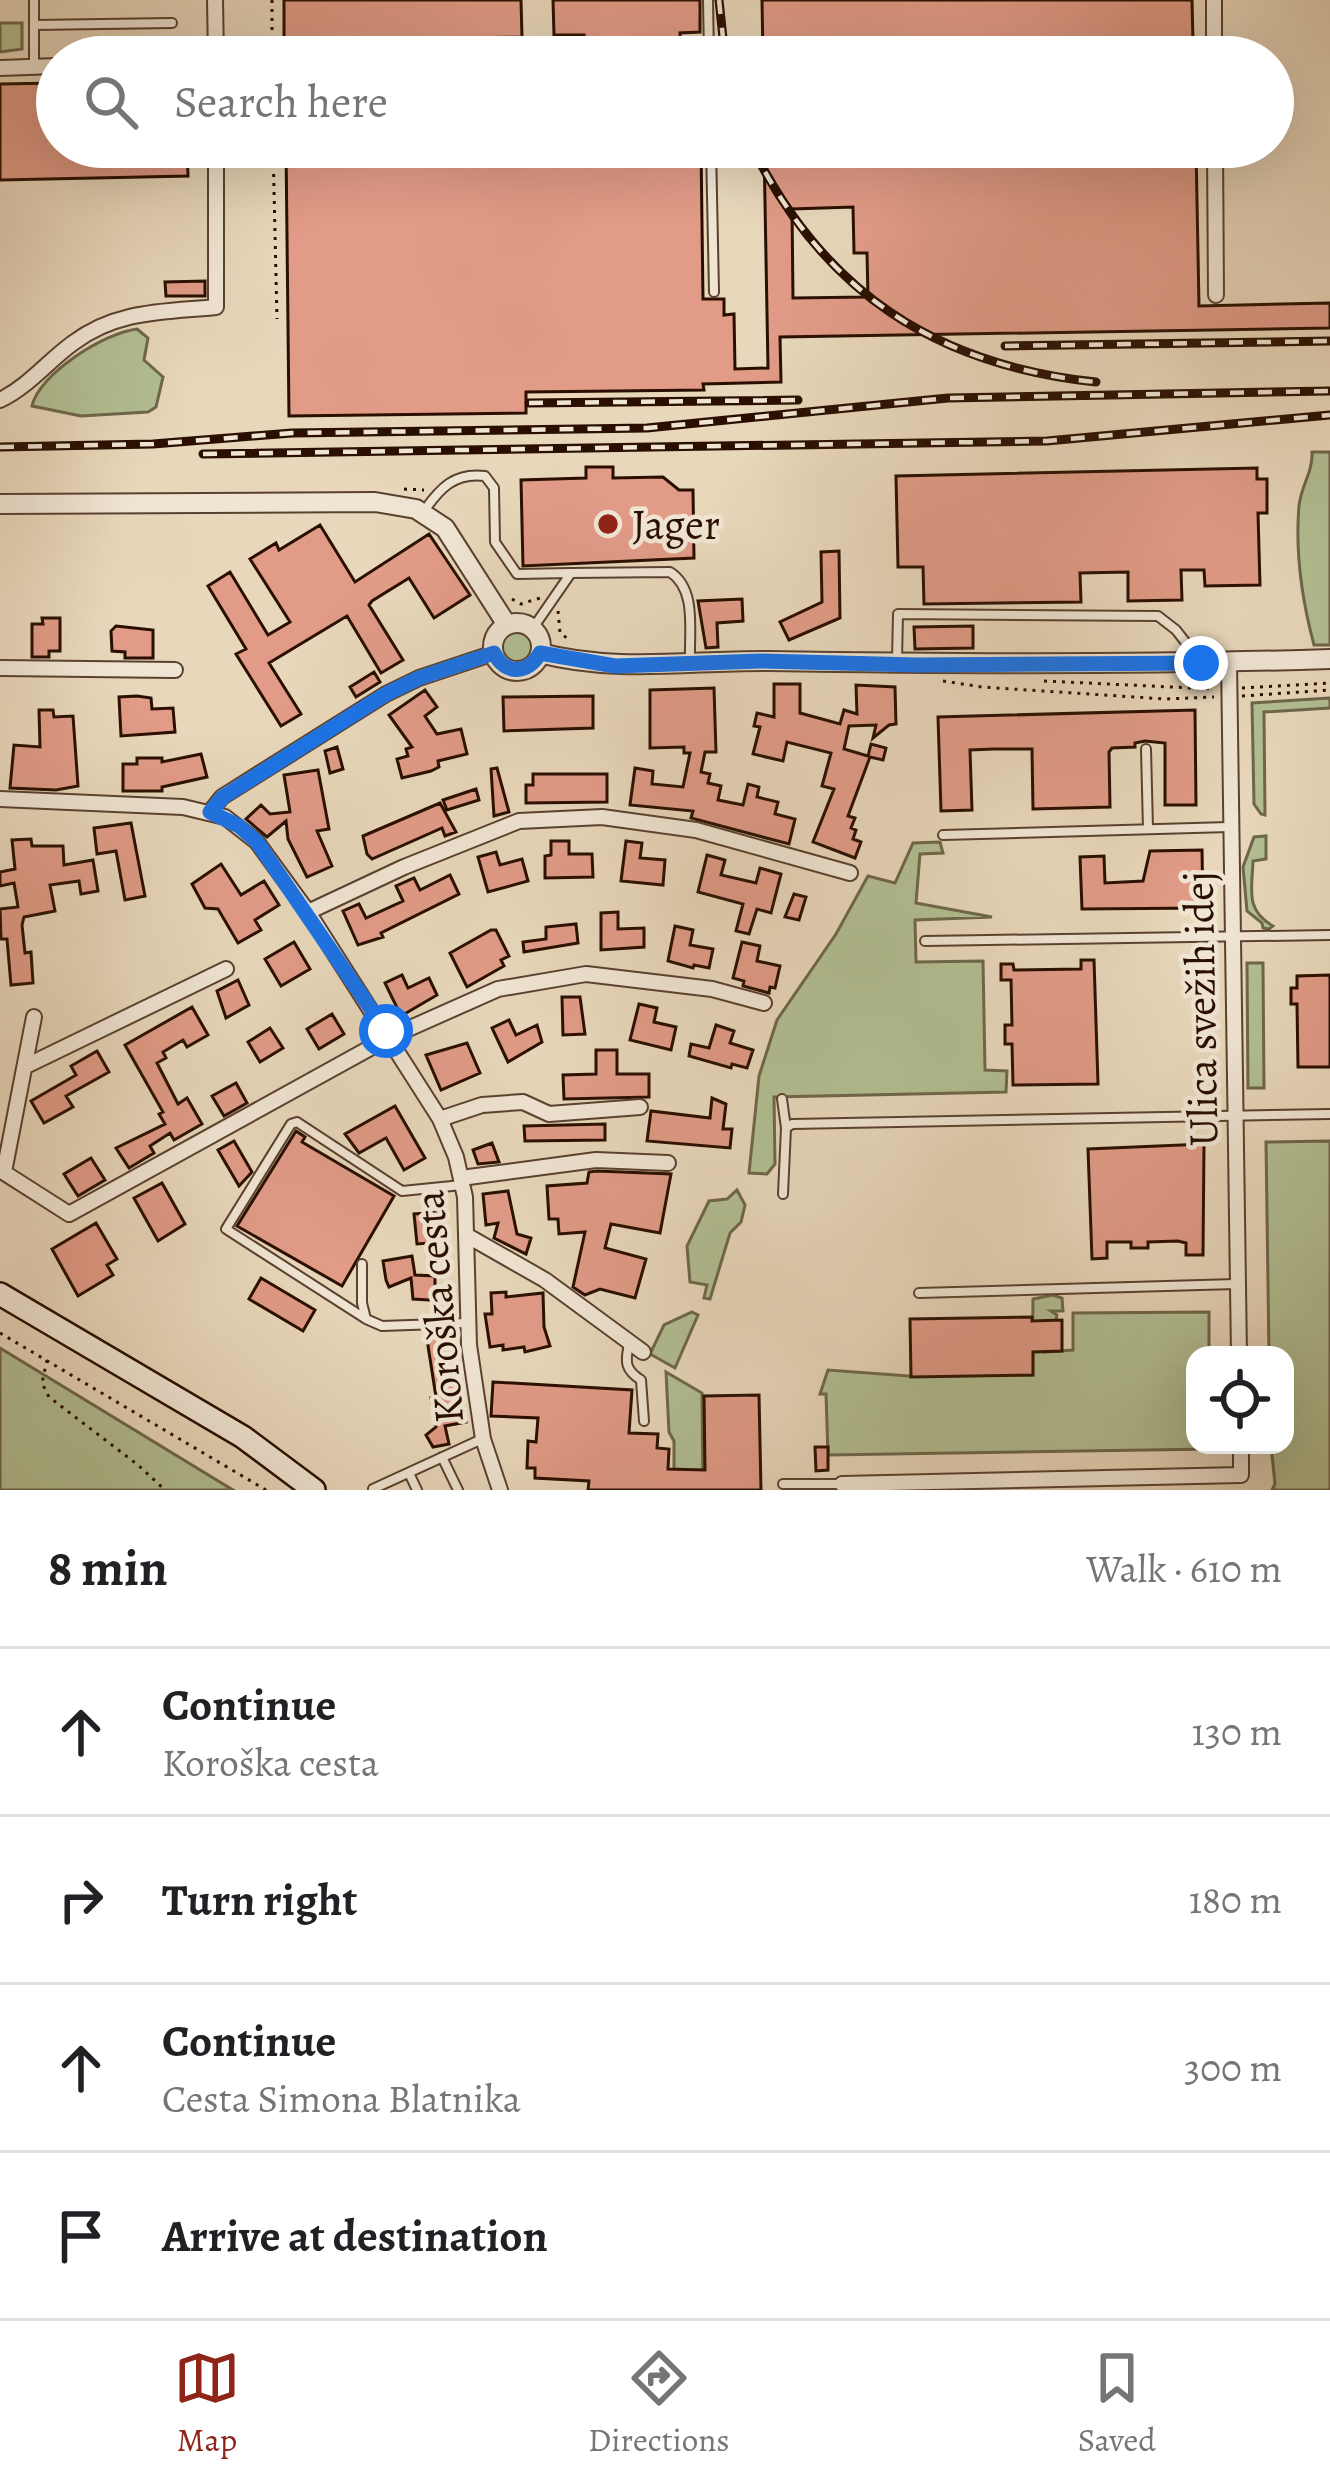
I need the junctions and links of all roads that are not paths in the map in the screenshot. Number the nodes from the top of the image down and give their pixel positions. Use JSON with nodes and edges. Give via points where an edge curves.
{"nodes":[{"id":1,"x":34,"y":0,"type":"edge"},
{"id":2,"x":215,"y":0,"type":"edge"},
{"id":3,"x":708,"y":0,"type":"edge"},
{"id":4,"x":1214,"y":0,"type":"edge"},
{"id":5,"x":172,"y":22,"type":"dead end"},
{"id":6,"x":34,"y":25,"type":"junction"},
{"id":7,"x":216,"y":36,"type":"edge"},
{"id":8,"x":709,"y":36,"type":"edge"},
{"id":9,"x":1214,"y":36,"type":"edge"},
{"id":10,"x":34,"y":67,"type":"joint"},
{"id":11,"x":0,"y":68,"type":"edge"},
{"id":12,"x":216,"y":168,"type":"edge"},
{"id":13,"x":711,"y":168,"type":"edge"},
{"id":14,"x":1215,"y":168,"type":"edge"},
{"id":15,"x":714,"y":292,"type":"dead end"},
{"id":16,"x":1216,"y":295,"type":"dead end"},
{"id":17,"x":0,"y":400,"type":"edge"},
{"id":18,"x":0,"y":504,"type":"edge"},
{"id":19,"x":422,"y":513,"type":"junction"},
{"id":20,"x":571,"y":573,"type":"junction"},
{"id":21,"x":507,"y":625,"type":"junction"},
{"id":22,"x":533,"y":628,"type":"junction"},
{"id":23,"x":494,"y":653,"type":"junction"},
{"id":24,"x":540,"y":653,"type":"junction"},
{"id":25,"x":1330,"y":659,"type":"edge"},
{"id":26,"x":1229,"y":662,"type":"junction"},
{"id":27,"x":691,"y":663,"type":"junction"},
{"id":28,"x":1201,"y":663,"type":"junction"},
{"id":29,"x":897,"y":664,"type":"junction"},
{"id":30,"x":0,"y":668,"type":"edge"},
{"id":31,"x":175,"y":670,"type":"dead end"},
{"id":32,"x":1146,"y":749,"type":"dead end"},
{"id":33,"x":0,"y":800,"type":"edge"},
{"id":34,"x":210,"y":812,"type":"junction"},
{"id":35,"x":1231,"y":827,"type":"junction"},
{"id":36,"x":1148,"y":829,"type":"junction"},
{"id":37,"x":943,"y":835,"type":"dead end"},
{"id":38,"x":850,"y":873,"type":"dead end"},
{"id":39,"x":308,"y":912,"type":"junction"},
{"id":40,"x":1330,"y":935,"type":"edge"},
{"id":41,"x":1232,"y":936,"type":"junction"},
{"id":42,"x":925,"y":941,"type":"dead end"},
{"id":43,"x":226,"y":969,"type":"dead end"},
{"id":44,"x":764,"y":1003,"type":"dead end"},
{"id":45,"x":34,"y":1016,"type":"dead end"},
{"id":46,"x":390,"y":1037,"type":"junction"},
{"id":47,"x":26,"y":1066,"type":"junction"},
{"id":48,"x":782,"y":1099,"type":"dead end"},
{"id":49,"x":640,"y":1107,"type":"dead end"},
{"id":50,"x":1330,"y":1114,"type":"edge"},
{"id":51,"x":1235,"y":1115,"type":"junction"},
{"id":52,"x":440,"y":1119,"type":"junction"},
{"id":53,"x":786,"y":1128,"type":"junction"},
{"id":54,"x":668,"y":1162,"type":"dead end"},
{"id":55,"x":2,"y":1171,"type":"edge"},
{"id":56,"x":462,"y":1182,"type":"junction"},
{"id":57,"x":783,"y":1193,"type":"dead end"},
{"id":58,"x":466,"y":1235,"type":"junction"},
{"id":59,"x":362,"y":1264,"type":"dead end"},
{"id":60,"x":1238,"y":1284,"type":"junction"},
{"id":61,"x":919,"y":1293,"type":"dead end"},
{"id":62,"x":0,"y":1294,"type":"edge"},
{"id":63,"x":367,"y":1319,"type":"junction"},
{"id":64,"x":468,"y":1323,"type":"junction"},
{"id":65,"x":1239,"y":1346,"type":"edge"},
{"id":66,"x":636,"y":1347,"type":"joint"},
{"id":67,"x":644,"y":1421,"type":"dead end"},
{"id":68,"x":483,"y":1439,"type":"junction"},
{"id":69,"x":442,"y":1457,"type":"junction"},
{"id":70,"x":409,"y":1474,"type":"junction"},
{"id":71,"x":1242,"y":1482,"type":"edge"},
{"id":72,"x":784,"y":1484,"type":"dead end"},
{"id":73,"x":842,"y":1487,"type":"edge"},
{"id":74,"x":373,"y":1489,"type":"edge"},
{"id":75,"x":314,"y":1490,"type":"edge"},
{"id":76,"x":417,"y":1490,"type":"edge"},
{"id":77,"x":458,"y":1490,"type":"edge"},
{"id":78,"x":500,"y":1490,"type":"edge"}],
"edges":[{"from":1,"to":6,"type":"lane"},
{"from":2,"to":7,"type":"street"},
{"from":3,"to":8,"type":"lane"},
{"from":4,"to":9,"type":"street"},
{"from":5,"to":6,"type":"lane"},
{"from":6,"to":10,"type":"lane"},
{"from":10,"to":11,"type":"street"},
{"from":12,"to":17,"type":"street","via":[[216,307],[163,309],[107,324]]},
{"from":13,"to":15,"type":"lane"},
{"from":14,"to":16,"type":"street"},
{"from":18,"to":19,"type":"street","via":[[375,502]]},
{"from":19,"to":20,"type":"lane","via":[[451,481],[484,476],[494,488],[495,542],[517,574]]},
{"from":19,"to":21,"type":"street","via":[[445,528]]},
{"from":20,"to":22,"type":"lane"},
{"from":20,"to":27,"type":"lane","via":[[670,572],[683,580]]},
{"from":21,"to":22,"type":"street"},
{"from":21,"to":23,"type":"street","via":[[495,636]]},
{"from":22,"to":24,"type":"street"},
{"from":23,"to":24,"type":"street","via":[[517,671]]},
{"from":23,"to":34,"type":"street","via":[[386,694]]},
{"from":24,"to":27,"type":"street","via":[[615,666]]},
{"from":25,"to":26,"type":"street"},
{"from":26,"to":28,"type":"street"},
{"from":26,"to":35,"type":"street","name":"Ulica svežih idej"},
{"from":27,"to":29,"type":"street"},
{"from":28,"to":29,"type":"street"},
{"from":28,"to":29,"type":"lane","via":[[1158,616],[898,614]]},
{"from":30,"to":31,"type":"street"},
{"from":32,"to":36,"type":"lane"},
{"from":33,"to":34,"type":"street","name":"Koroška cesta"},
{"from":34,"to":39,"type":"street","name":"Koroška cesta","via":[[257,842]]},
{"from":35,"to":36,"type":"lane"},
{"from":35,"to":41,"type":"street","name":"Ulica svežih idej"},
{"from":36,"to":37,"type":"lane"},
{"from":38,"to":39,"type":"street","via":[[696,830],[602,817],[519,820]]},
{"from":39,"to":46,"type":"street","name":"Koroška cesta"},
{"from":40,"to":41,"type":"lane"},
{"from":41,"to":42,"type":"lane"},
{"from":41,"to":51,"type":"street","name":"Ulica svežih idej"},
{"from":43,"to":47,"type":"street"},
{"from":44,"to":46,"type":"street","via":[[586,974],[498,989]]},
{"from":45,"to":47,"type":"street"},
{"from":46,"to":52,"type":"street","name":"Koroška cesta"},
{"from":46,"to":55,"type":"street","via":[[70,1214]]},
{"from":47,"to":55,"type":"street"},
{"from":48,"to":53,"type":"lane"},
{"from":49,"to":52,"type":"street","via":[[550,1114],[524,1102]]},
{"from":50,"to":51,"type":"lane"},
{"from":51,"to":53,"type":"lane"},
{"from":51,"to":60,"type":"street","name":"Ulica svežih idej"},
{"from":52,"to":56,"type":"street","name":"Koroška cesta"},
{"from":53,"to":57,"type":"lane"},
{"from":54,"to":56,"type":"street","via":[[596,1160]]},
{"from":56,"to":58,"type":"street","name":"Koroška cesta"},
{"from":56,"to":63,"type":"lane","via":[[402,1191],[291,1124],[226,1229]]},
{"from":58,"to":64,"type":"street","name":"Koroška cesta"},
{"from":58,"to":66,"type":"street"},
{"from":59,"to":63,"type":"lane"},
{"from":60,"to":61,"type":"lane"},
{"from":60,"to":65,"type":"street","name":"Ulica svežih idej"},
{"from":62,"to":75,"type":"main road","via":[[243,1437]]},
{"from":63,"to":64,"type":"lane","via":[[382,1326]]},
{"from":64,"to":68,"type":"street","name":"Koroška cesta"},
{"from":66,"to":67,"type":"lane","via":[[625,1364],[641,1380]]},
{"from":68,"to":69,"type":"lane"},
{"from":68,"to":78,"type":"street","name":"Koroška cesta"},
{"from":69,"to":70,"type":"lane"},
{"from":69,"to":77,"type":"lane"},
{"from":70,"to":74,"type":"lane"},
{"from":70,"to":76,"type":"lane"},
{"from":71,"to":73,"type":"street"},
{"from":72,"to":73,"type":"lane"}]}
